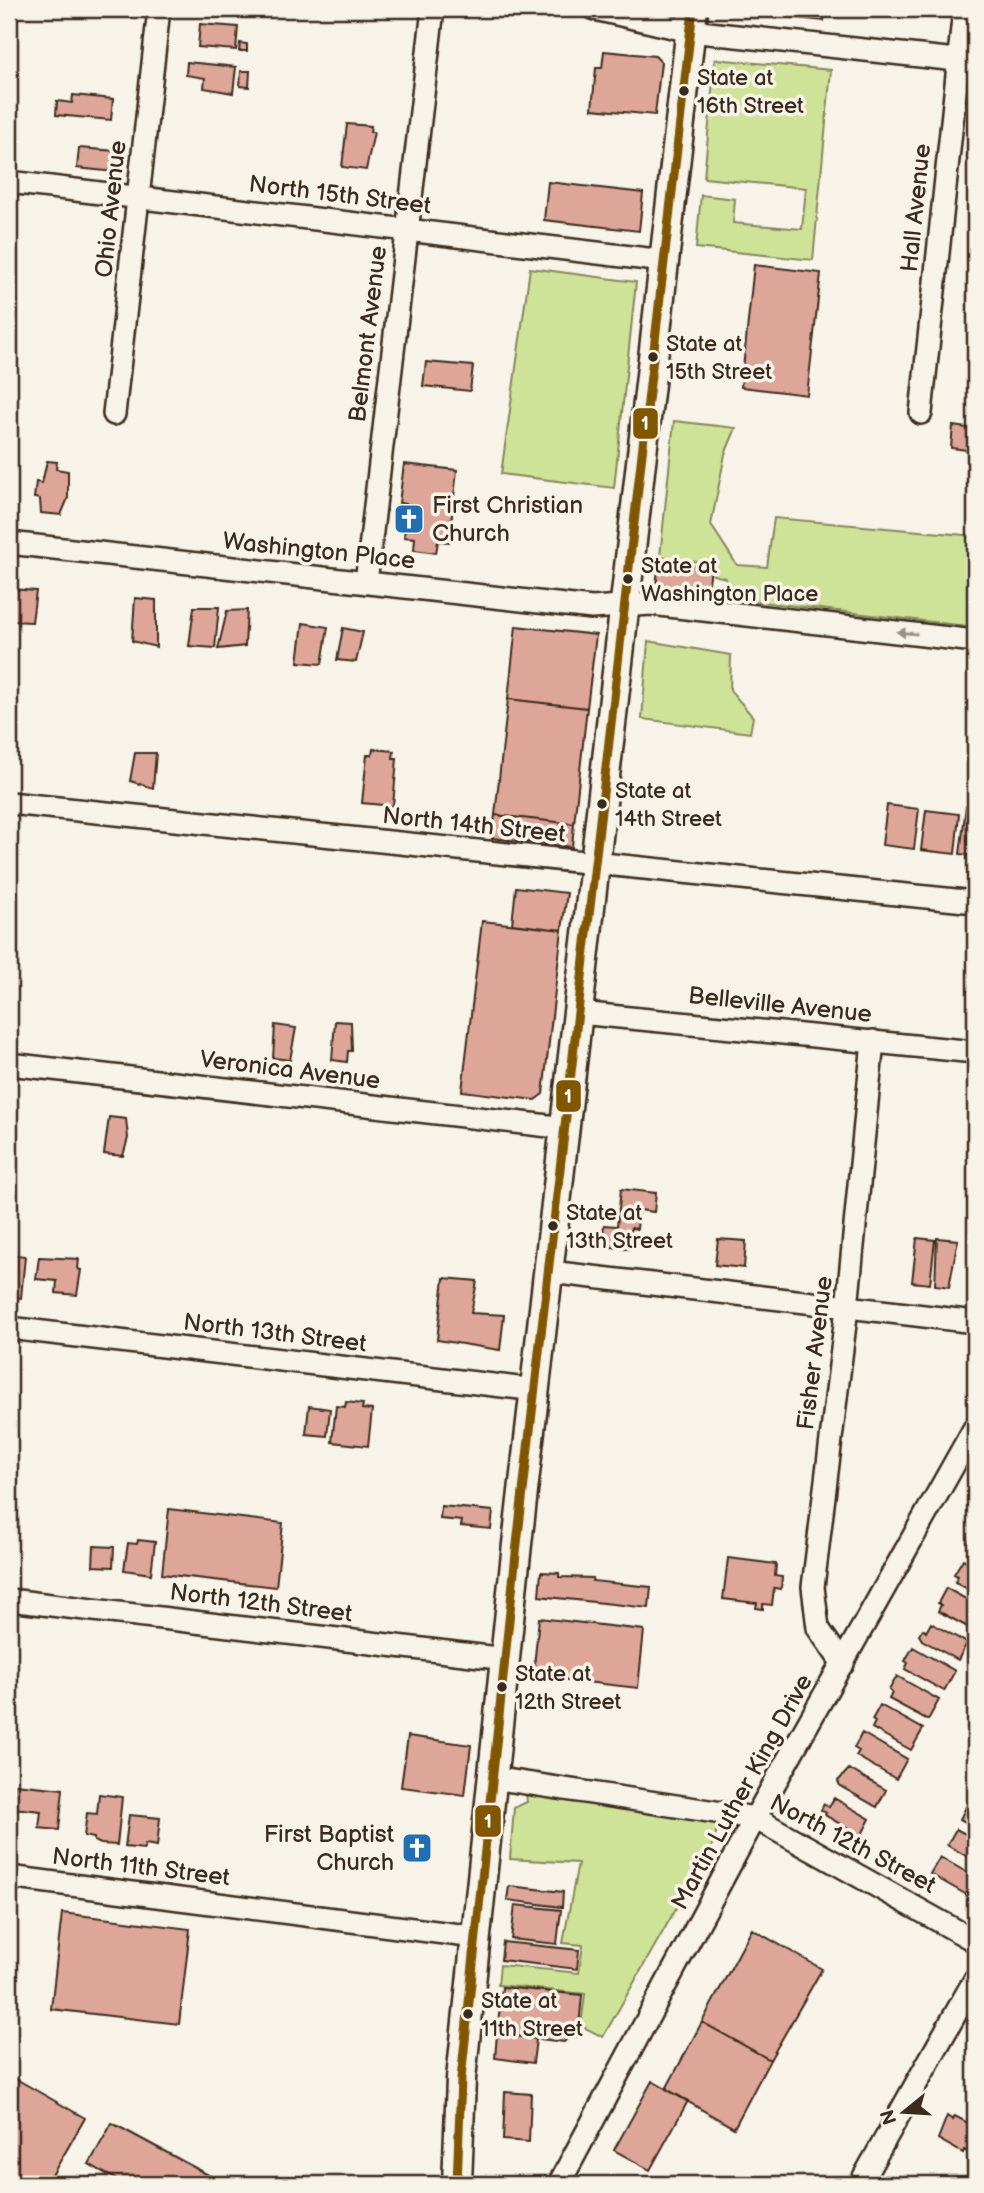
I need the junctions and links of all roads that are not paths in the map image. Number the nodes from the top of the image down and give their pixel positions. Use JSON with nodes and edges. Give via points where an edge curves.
{"nodes":[{"id":1,"x":159,"y":9,"type":"edge"},
{"id":2,"x":433,"y":9,"type":"edge"},
{"id":3,"x":595,"y":9,"type":"edge"},
{"id":4,"x":964,"y":9,"type":"edge"},
{"id":5,"x":692,"y":20,"type":"edge"},
{"id":6,"x":967,"y":61,"type":"edge"},
{"id":7,"x":9,"y":182,"type":"edge"},
{"id":8,"x":139,"y":198,"type":"junction"},
{"id":9,"x":407,"y":230,"type":"junction"},
{"id":10,"x":664,"y":261,"type":"junction"},
{"id":11,"x":921,"y":413,"type":"dead end"},
{"id":12,"x":114,"y":414,"type":"dead end"},
{"id":13,"x":9,"y":543,"type":"edge"},
{"id":14,"x":366,"y":583,"type":"junction"},
{"id":15,"x":624,"y":605,"type":"junction"},
{"id":16,"x":975,"y":641,"type":"edge"},
{"id":17,"x":9,"y":803,"type":"edge"},
{"id":18,"x":595,"y":864,"type":"junction"},
{"id":19,"x":975,"y":902,"type":"edge"},
{"id":20,"x":579,"y":1013,"type":"junction"},
{"id":21,"x":873,"y":1041,"type":"junction"},
{"id":22,"x":975,"y":1052,"type":"edge"},
{"id":23,"x":9,"y":1064,"type":"edge"},
{"id":24,"x":566,"y":1128,"type":"junction"},
{"id":25,"x":550,"y":1272,"type":"junction"},
{"id":26,"x":847,"y":1308,"type":"junction"},
{"id":27,"x":975,"y":1322,"type":"edge"},
{"id":28,"x":9,"y":1328,"type":"edge"},
{"id":29,"x":536,"y":1390,"type":"junction"},
{"id":30,"x":975,"y":1427,"type":"edge"},
{"id":31,"x":9,"y":1600,"type":"edge"},
{"id":32,"x":506,"y":1659,"type":"junction"},
{"id":33,"x":843,"y":1664,"type":"junction"},
{"id":34,"x":492,"y":1778,"type":"junction"},
{"id":35,"x":755,"y":1818,"type":"junction"},
{"id":36,"x":9,"y":1877,"type":"edge"},
{"id":37,"x":475,"y":1937,"type":"junction"},
{"id":38,"x":975,"y":1941,"type":"edge"},
{"id":39,"x":975,"y":1979,"type":"edge"},
{"id":40,"x":457,"y":2184,"type":"edge"},
{"id":41,"x":559,"y":2184,"type":"edge"},
{"id":42,"x":860,"y":2184,"type":"edge"}],
"edges":[{"from":1,"to":8,"type":"street","name":"Ohio Avenue"},
{"from":2,"to":9,"type":"street","name":"Belmont Avenue"},
{"from":3,"to":5,"type":"street"},
{"from":4,"to":6,"type":"street","name":"Hall Avenue"},
{"from":5,"to":6,"type":"street"},
{"from":5,"to":10,"type":"main road"},
{"from":6,"to":11,"type":"street","name":"Hall Avenue"},
{"from":7,"to":8,"type":"street","name":"North 15th Street"},
{"from":8,"to":9,"type":"street","name":"North 15th Street"},
{"from":8,"to":12,"type":"street","name":"Ohio Avenue"},
{"from":9,"to":10,"type":"street","name":"North 15th Street"},
{"from":9,"to":14,"type":"street","name":"Belmont Avenue"},
{"from":10,"to":15,"type":"main road"},
{"from":13,"to":14,"type":"street","name":"Washington Place"},
{"from":14,"to":15,"type":"street","name":"Washington Place","via":[[592,608]]},
{"from":16,"to":15,"type":"street","name":"Washington Place","one_way":true},
{"from":15,"to":18,"type":"main road"},
{"from":17,"to":18,"type":"street","name":"North 14th Street"},
{"from":18,"to":19,"type":"street","name":"North 14th Street"},
{"from":18,"to":20,"type":"main road"},
{"from":20,"to":21,"type":"street","name":"Belleville Avenue"},
{"from":20,"to":24,"type":"main road"},
{"from":21,"to":22,"type":"street","name":"Belleville Avenue"},
{"from":21,"to":26,"type":"street","name":"Fisher Avenue"},
{"from":23,"to":24,"type":"street","name":"Veronica Avenue"},
{"from":24,"to":25,"type":"main road"},
{"from":25,"to":26,"type":"street"},
{"from":25,"to":29,"type":"main road"},
{"from":26,"to":27,"type":"street"},
{"from":26,"to":33,"type":"street","name":"Fisher Avenue","via":[[813,1587],[818,1628]]},
{"from":28,"to":29,"type":"street","name":"North 13th Street"},
{"from":29,"to":32,"type":"main road"},
{"from":30,"to":33,"type":"street","name":"Martin Luther King Drive"},
{"from":31,"to":32,"type":"street","name":"North 12th Street"},
{"from":32,"to":34,"type":"main road"},
{"from":33,"to":35,"type":"street","name":"Martin Luther King Drive"},
{"from":34,"to":35,"type":"street","name":"North 12th Street"},
{"from":34,"to":37,"type":"main road"},
{"from":35,"to":38,"type":"street","name":"North 12th Street"},
{"from":35,"to":41,"type":"street","name":"Martin Luther King Drive"},
{"from":36,"to":37,"type":"street","name":"North 11th Street"},
{"from":37,"to":40,"type":"main road","via":[[461,2079]]},
{"from":39,"to":42,"type":"street"}]}
